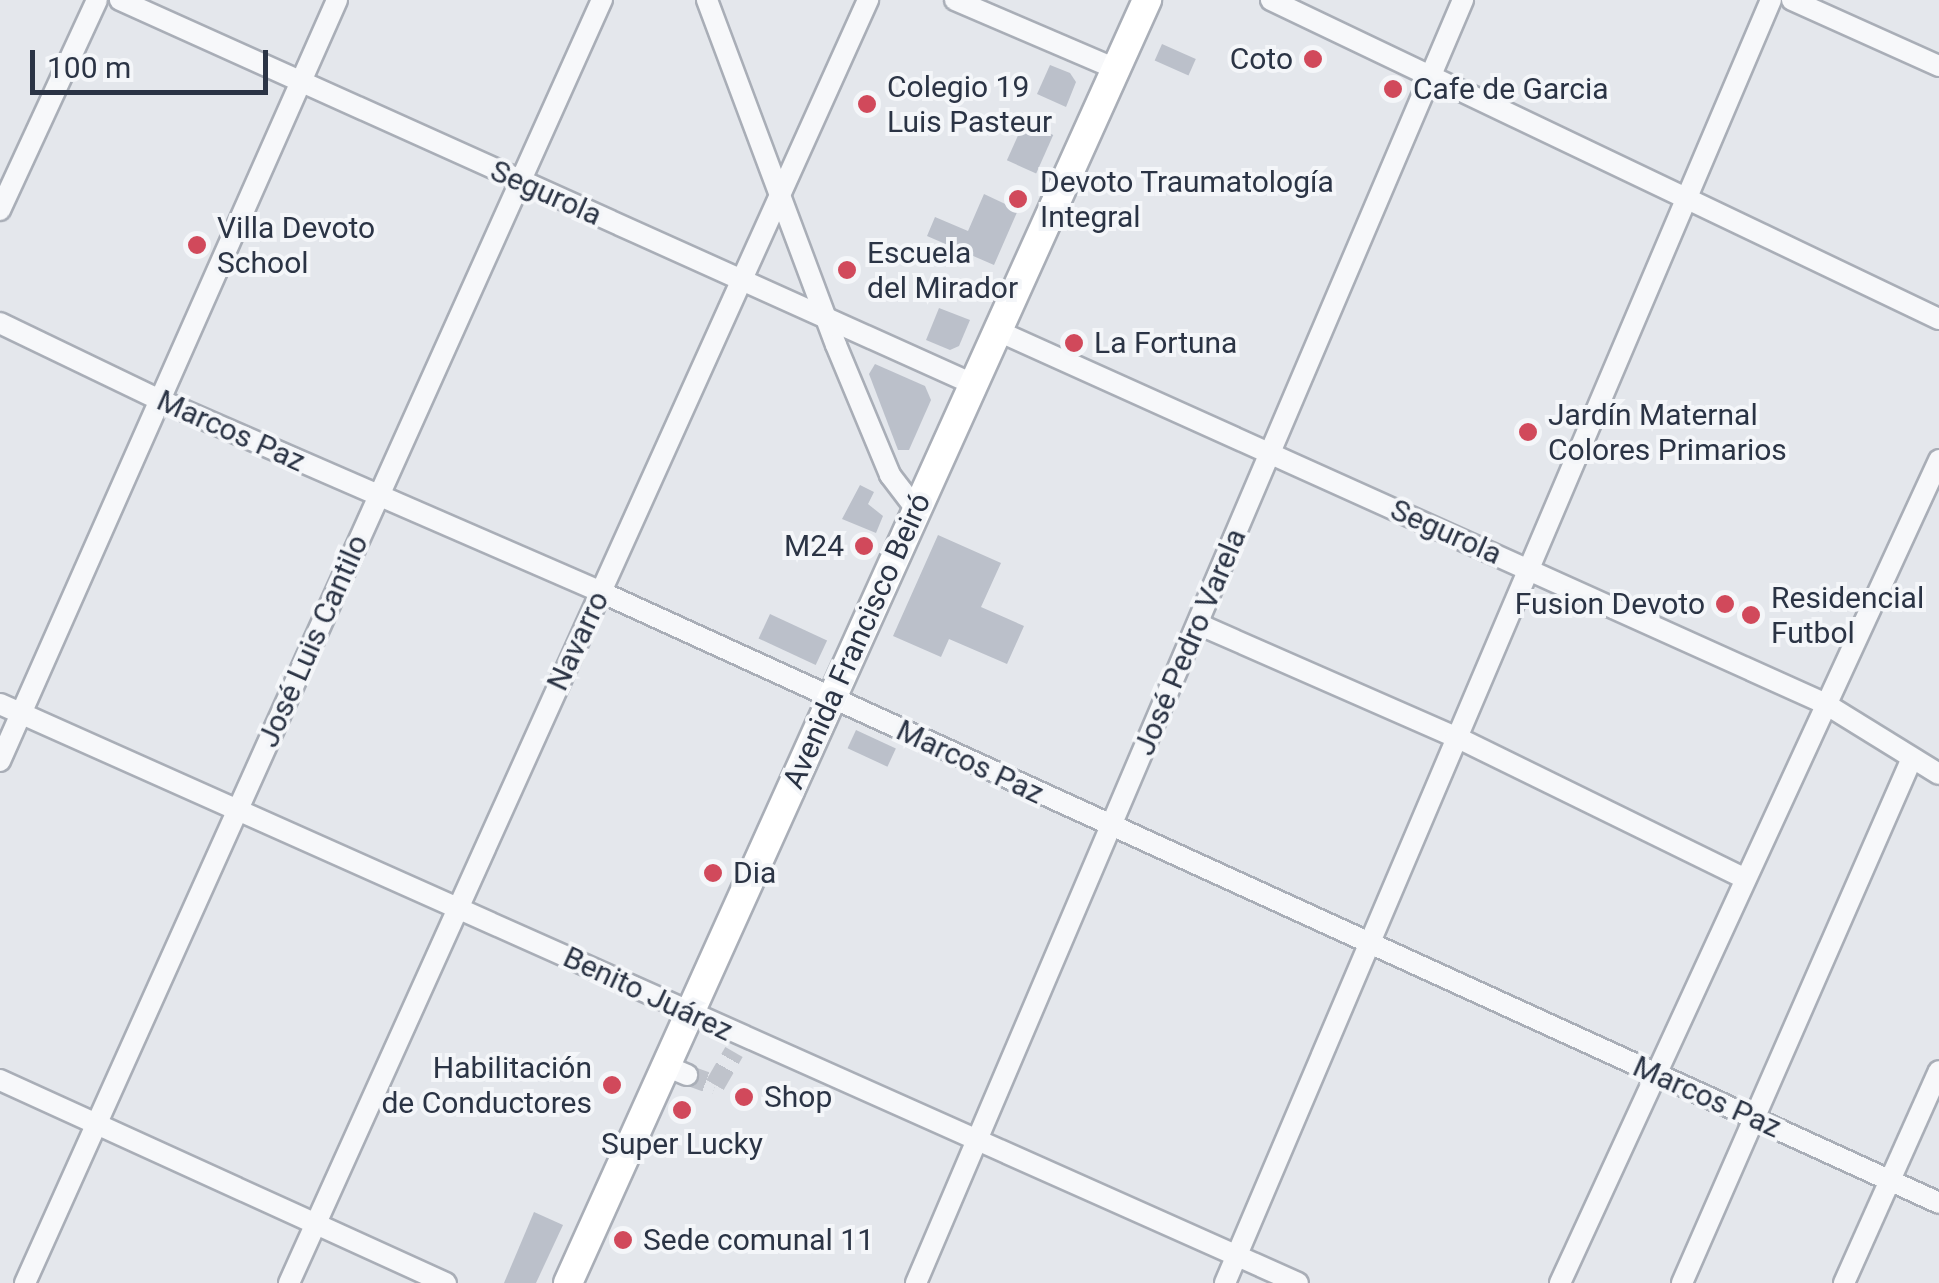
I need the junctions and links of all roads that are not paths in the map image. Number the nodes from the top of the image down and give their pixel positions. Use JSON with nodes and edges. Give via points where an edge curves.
{"nodes":[{"id":1,"x":96,"y":0,"type":"edge"},
{"id":2,"x":120,"y":0,"type":"edge"},
{"id":3,"x":337,"y":0,"type":"edge"},
{"id":4,"x":602,"y":0,"type":"edge"},
{"id":5,"x":707,"y":0,"type":"edge"},
{"id":6,"x":868,"y":0,"type":"edge"},
{"id":7,"x":956,"y":0,"type":"edge"},
{"id":8,"x":1146,"y":0,"type":"edge"},
{"id":9,"x":1271,"y":0,"type":"edge"},
{"id":10,"x":1463,"y":0,"type":"edge"},
{"id":11,"x":1771,"y":0,"type":"edge"},
{"id":12,"x":1792,"y":0,"type":"edge"},
{"id":13,"x":1939,"y":66,"type":"edge"},
{"id":14,"x":1116,"y":70,"type":"junction"},
{"id":15,"x":1429,"y":75,"type":"junction"},
{"id":16,"x":300,"y":81,"type":"junction"},
{"id":17,"x":520,"y":181,"type":"junction"},
{"id":18,"x":779,"y":193,"type":"junction"},
{"id":19,"x":1684,"y":197,"type":"junction"},
{"id":20,"x":0,"y":210,"type":"edge"},
{"id":21,"x":741,"y":282,"type":"junction"},
{"id":22,"x":826,"y":319,"type":"junction"},
{"id":23,"x":1939,"y":319,"type":"edge"},
{"id":24,"x":0,"y":323,"type":"edge"},
{"id":25,"x":998,"y":331,"type":"junction"},
{"id":26,"x":878,"y":342,"type":"junction"},
{"id":27,"x":847,"y":372,"type":"junction"},
{"id":28,"x":973,"y":384,"type":"junction"},
{"id":29,"x":162,"y":401,"type":"junction"},
{"id":30,"x":1268,"y":452,"type":"junction"},
{"id":31,"x":1939,"y":460,"type":"edge"},
{"id":32,"x":378,"y":496,"type":"junction"},
{"id":33,"x":916,"y":509,"type":"junction"},
{"id":34,"x":1528,"y":569,"type":"junction"},
{"id":35,"x":600,"y":592,"type":"junction"},
{"id":36,"x":1198,"y":624,"type":"junction"},
{"id":37,"x":832,"y":698,"type":"junction"},
{"id":38,"x":1824,"y":703,"type":"junction"},
{"id":39,"x":0,"y":704,"type":"edge"},
{"id":40,"x":22,"y":714,"type":"junction"},
{"id":41,"x":1456,"y":737,"type":"junction"},
{"id":42,"x":1912,"y":758,"type":"junction"},
{"id":43,"x":0,"y":762,"type":"edge"},
{"id":44,"x":1939,"y":774,"type":"edge"},
{"id":45,"x":240,"y":807,"type":"junction"},
{"id":46,"x":1112,"y":828,"type":"junction"},
{"id":47,"x":1744,"y":878,"type":"junction"},
{"id":48,"x":456,"y":908,"type":"junction"},
{"id":49,"x":1372,"y":943,"type":"junction"},
{"id":50,"x":689,"y":1014,"type":"junction"},
{"id":51,"x":1939,"y":1071,"type":"edge"},
{"id":52,"x":1656,"y":1075,"type":"junction"},
{"id":53,"x":0,"y":1080,"type":"edge"},
{"id":54,"x":1754,"y":1118,"type":"junction"},
{"id":55,"x":98,"y":1123,"type":"junction"},
{"id":56,"x":980,"y":1142,"type":"junction"},
{"id":57,"x":1890,"y":1180,"type":"junction"},
{"id":58,"x":1939,"y":1203,"type":"edge"},
{"id":59,"x":316,"y":1222,"type":"junction"},
{"id":60,"x":1238,"y":1255,"type":"junction"},
{"id":61,"x":26,"y":1283,"type":"edge"},
{"id":62,"x":289,"y":1283,"type":"edge"},
{"id":63,"x":446,"y":1283,"type":"edge"},
{"id":64,"x":568,"y":1283,"type":"edge"},
{"id":65,"x":916,"y":1283,"type":"edge"},
{"id":66,"x":1225,"y":1283,"type":"edge"},
{"id":67,"x":1298,"y":1283,"type":"edge"},
{"id":68,"x":1560,"y":1283,"type":"edge"},
{"id":69,"x":1682,"y":1283,"type":"edge"},
{"id":70,"x":1844,"y":1283,"type":"edge"}],
"edges":[{"from":1,"to":20,"type":"street"},
{"from":2,"to":16,"type":"street","name":"Segurola"},
{"from":3,"to":16,"type":"street"},
{"from":4,"to":17,"type":"street","name":"José Luis Cantilo"},
{"from":5,"to":18,"type":"street"},
{"from":6,"to":18,"type":"street","name":"Navarro"},
{"from":7,"to":14,"type":"street"},
{"from":8,"to":14,"type":"main road","name":"Avenida Francisco Beiró"},
{"from":9,"to":15,"type":"street"},
{"from":10,"to":15,"type":"street","name":"José Pedro Varela"},
{"from":11,"to":19,"type":"street"},
{"from":12,"to":13,"type":"street"},
{"from":14,"to":25,"type":"main road","name":"Avenida Francisco Beiró"},
{"from":15,"to":19,"type":"street"},
{"from":15,"to":30,"type":"street","name":"José Pedro Varela"},
{"from":16,"to":17,"type":"street","name":"Segurola"},
{"from":16,"to":29,"type":"street"},
{"from":17,"to":21,"type":"street","name":"Segurola"},
{"from":17,"to":32,"type":"street","name":"José Luis Cantilo"},
{"from":18,"to":21,"type":"street","name":"Navarro"},
{"from":18,"to":22,"type":"street"},
{"from":19,"to":23,"type":"street"},
{"from":19,"to":34,"type":"street"},
{"from":21,"to":22,"type":"street","name":"Segurola"},
{"from":21,"to":35,"type":"street","name":"Navarro"},
{"from":22,"to":26,"type":"street","name":"Segurola"},
{"from":22,"to":27,"type":"street"},
{"from":24,"to":29,"type":"street","name":"Marcos Paz"},
{"from":25,"to":28,"type":"main road","name":"Avenida Francisco Beiró"},
{"from":25,"to":30,"type":"street","name":"Segurola"},
{"from":26,"to":27,"type":"street","via":[[858,352]]},
{"from":26,"to":28,"type":"street","name":"Segurola"},
{"from":27,"to":33,"type":"street","via":[[890,476]]},
{"from":28,"to":33,"type":"main road","name":"Avenida Francisco Beiró"},
{"from":29,"to":32,"type":"street","name":"Marcos Paz"},
{"from":29,"to":40,"type":"street"},
{"from":30,"to":34,"type":"street","name":"Segurola"},
{"from":30,"to":36,"type":"street","name":"José Pedro Varela"},
{"from":31,"to":38,"type":"street"},
{"from":32,"to":35,"type":"street","name":"Marcos Paz"},
{"from":32,"to":45,"type":"street","name":"José Luis Cantilo"},
{"from":33,"to":37,"type":"main road","name":"Avenida Francisco Beiró"},
{"from":34,"to":38,"type":"street","name":"Segurola"},
{"from":34,"to":41,"type":"street"},
{"from":35,"to":37,"type":"street","name":"Marcos Paz"},
{"from":35,"to":48,"type":"street","name":"Navarro"},
{"from":36,"to":41,"type":"street"},
{"from":36,"to":46,"type":"street","name":"José Pedro Varela"},
{"from":37,"to":46,"type":"street","name":"Marcos Paz"},
{"from":37,"to":50,"type":"main road","name":"Avenida Francisco Beiró"},
{"from":38,"to":42,"type":"street","name":"Segurola"},
{"from":38,"to":47,"type":"street"},
{"from":39,"to":40,"type":"street","name":"Benito Juárez"},
{"from":40,"to":43,"type":"street"},
{"from":40,"to":45,"type":"street","name":"Benito Juárez"},
{"from":41,"to":47,"type":"street"},
{"from":41,"to":49,"type":"street"},
{"from":42,"to":44,"type":"street","name":"Segurola"},
{"from":42,"to":54,"type":"street"},
{"from":45,"to":48,"type":"street","name":"Benito Juárez"},
{"from":45,"to":55,"type":"street","name":"José Luis Cantilo"},
{"from":46,"to":49,"type":"street","name":"Marcos Paz"},
{"from":46,"to":56,"type":"street","name":"José Pedro Varela"},
{"from":47,"to":52,"type":"street"},
{"from":48,"to":50,"type":"street","name":"Benito Juárez"},
{"from":48,"to":59,"type":"street","name":"Navarro"},
{"from":49,"to":52,"type":"street","name":"Marcos Paz"},
{"from":49,"to":60,"type":"street"},
{"from":50,"to":56,"type":"street","name":"Benito Juárez","via":[[737,1044]]},
{"from":50,"to":64,"type":"main road","name":"Avenida Francisco Beiró","via":[[676,1070]]},
{"from":51,"to":57,"type":"street"},
{"from":52,"to":54,"type":"street","name":"Marcos Paz"},
{"from":52,"to":68,"type":"street"},
{"from":53,"to":55,"type":"street"},
{"from":54,"to":57,"type":"street","name":"Marcos Paz"},
{"from":54,"to":69,"type":"street"},
{"from":55,"to":59,"type":"street"},
{"from":55,"to":61,"type":"street","name":"José Luis Cantilo"},
{"from":56,"to":60,"type":"street","name":"Benito Juárez"},
{"from":56,"to":65,"type":"street","name":"José Pedro Varela"},
{"from":57,"to":58,"type":"street","name":"Marcos Paz"},
{"from":57,"to":70,"type":"street"},
{"from":59,"to":62,"type":"street","name":"Navarro"},
{"from":59,"to":63,"type":"street"},
{"from":60,"to":66,"type":"street"},
{"from":60,"to":67,"type":"street","name":"Benito Juárez"}]}
